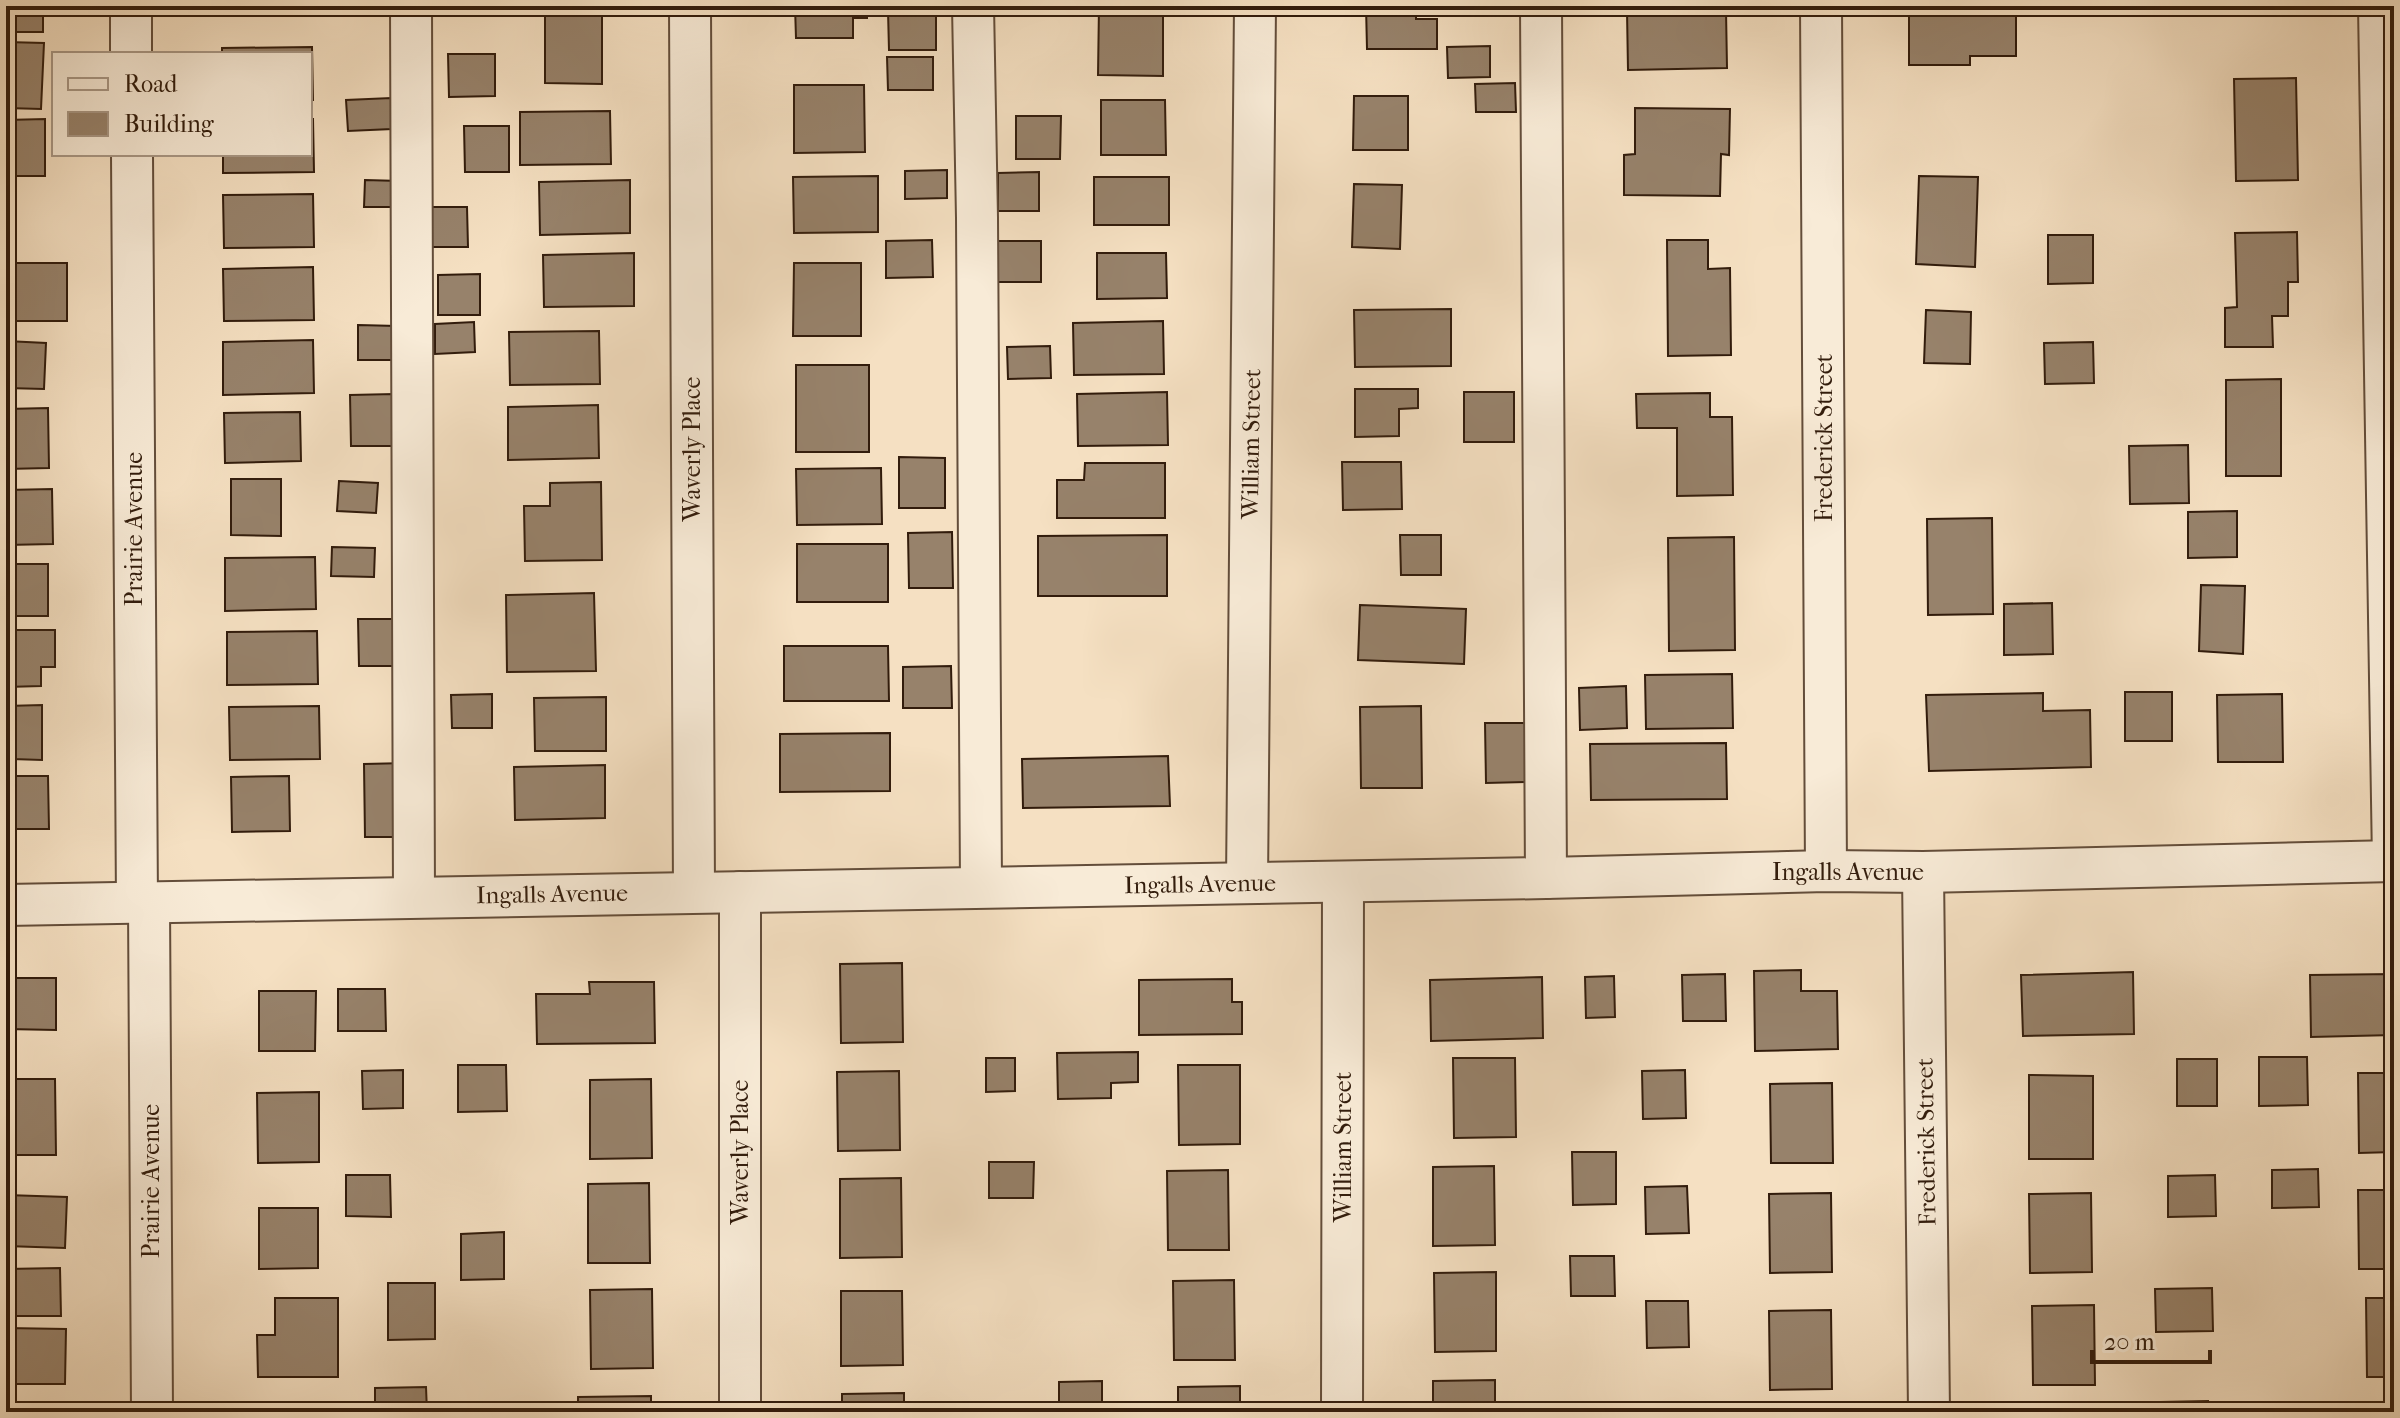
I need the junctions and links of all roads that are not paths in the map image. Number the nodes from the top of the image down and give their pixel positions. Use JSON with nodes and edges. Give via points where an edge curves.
{"nodes":[{"id":1,"x":131,"y":6,"type":"edge"},
{"id":2,"x":411,"y":6,"type":"edge"},
{"id":3,"x":690,"y":6,"type":"edge"},
{"id":4,"x":973,"y":6,"type":"edge"},
{"id":5,"x":1255,"y":6,"type":"edge"},
{"id":6,"x":1541,"y":6,"type":"edge"},
{"id":7,"x":1821,"y":6,"type":"edge"},
{"id":8,"x":2379,"y":6,"type":"edge"},
{"id":9,"x":131,"y":52,"type":"edge"},
{"id":10,"x":132,"y":156,"type":"edge"},
{"id":11,"x":2394,"y":861,"type":"edge"},
{"id":12,"x":1826,"y":871,"type":"junction"},
{"id":13,"x":1923,"y":872,"type":"junction"},
{"id":14,"x":1546,"y":878,"type":"junction"},
{"id":15,"x":1343,"y":882,"type":"junction"},
{"id":16,"x":1247,"y":883,"type":"junction"},
{"id":17,"x":981,"y":887,"type":"junction"},
{"id":18,"x":694,"y":892,"type":"junction"},
{"id":19,"x":740,"y":892,"type":"junction"},
{"id":20,"x":414,"y":896,"type":"junction"},
{"id":21,"x":143,"y":903,"type":"junction"},
{"id":22,"x":6,"y":905,"type":"edge"},
{"id":23,"x":152,"y":1412,"type":"edge"},
{"id":24,"x":740,"y":1412,"type":"edge"},
{"id":25,"x":1342,"y":1412,"type":"edge"},
{"id":26,"x":1929,"y":1412,"type":"edge"}],
"edges":[{"from":1,"to":9,"type":"street"},
{"from":2,"to":20,"type":"street"},
{"from":3,"to":18,"type":"street","name":"Waverly Place"},
{"from":4,"to":17,"type":"street"},
{"from":5,"to":16,"type":"street","name":"William Street"},
{"from":6,"to":14,"type":"street"},
{"from":7,"to":12,"type":"street","name":"Frederick Street"},
{"from":8,"to":11,"type":"street"},
{"from":10,"to":21,"type":"street","name":"Prairie Avenue"},
{"from":11,"to":13,"type":"street","name":"Ingalls Avenue"},
{"from":12,"to":13,"type":"street","name":"Ingalls Avenue"},
{"from":12,"to":14,"type":"street","name":"Ingalls Avenue"},
{"from":13,"to":26,"type":"street","name":"Frederick Street"},
{"from":14,"to":15,"type":"street","name":"Ingalls Avenue"},
{"from":15,"to":16,"type":"street","name":"Ingalls Avenue"},
{"from":15,"to":25,"type":"street","name":"William Street"},
{"from":16,"to":17,"type":"street","name":"Ingalls Avenue"},
{"from":17,"to":19,"type":"street","name":"Ingalls Avenue"},
{"from":18,"to":19,"type":"street","name":"Ingalls Avenue"},
{"from":18,"to":20,"type":"street","name":"Ingalls Avenue"},
{"from":19,"to":24,"type":"street","name":"Waverly Place"},
{"from":20,"to":21,"type":"street","name":"Ingalls Avenue"},
{"from":21,"to":22,"type":"street","name":"Ingalls Avenue"},
{"from":21,"to":23,"type":"street","name":"Prairie Avenue"}]}
